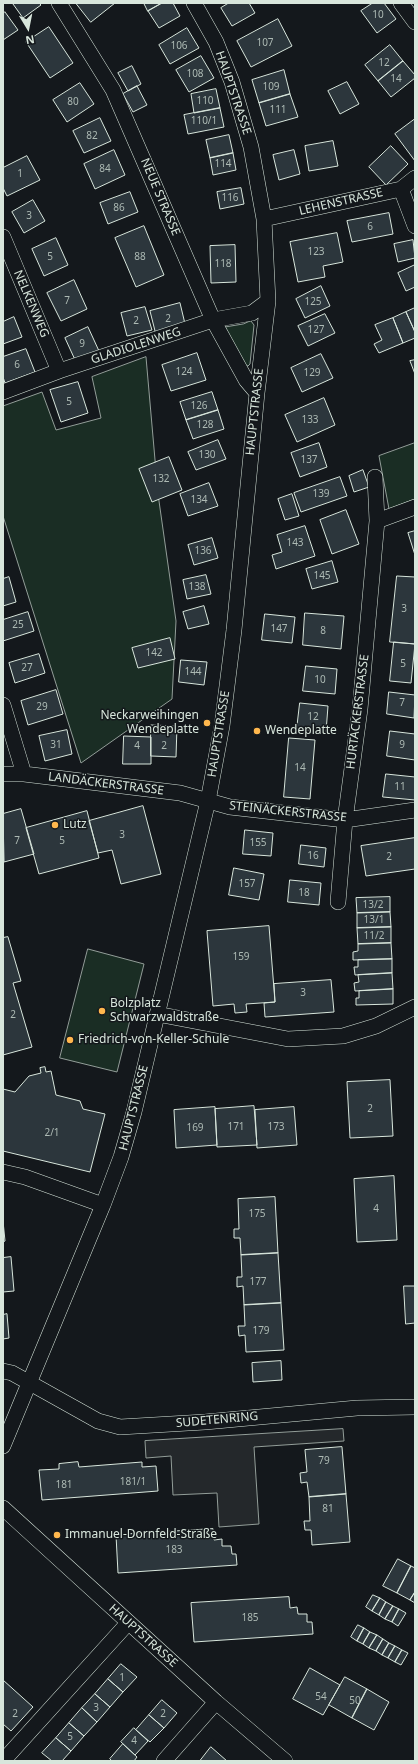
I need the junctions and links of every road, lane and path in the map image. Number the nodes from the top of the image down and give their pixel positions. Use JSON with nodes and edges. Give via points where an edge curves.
{"nodes":[{"id":1,"x":59,"y":3,"type":"edge"},
{"id":2,"x":194,"y":3,"type":"edge"},
{"id":3,"x":401,"y":3,"type":"edge"},
{"id":4,"x":415,"y":22,"type":"edge"},
{"id":5,"x":415,"y":178,"type":"edge"},
{"id":6,"x":401,"y":189,"type":"junction"},
{"id":7,"x":264,"y":220,"type":"junction"},
{"id":8,"x":415,"y":226,"type":"edge"},
{"id":9,"x":3,"y":237,"type":"edge"},
{"id":10,"x":268,"y":301,"type":"junction"},
{"id":11,"x":213,"y":320,"type":"junction"},
{"id":12,"x":60,"y":371,"type":"junction"},
{"id":13,"x":3,"y":392,"type":"edge"},
{"id":14,"x":257,"y":393,"type":"junction"},
{"id":15,"x":376,"y":477,"type":"dead end"},
{"id":16,"x":415,"y":507,"type":"edge"},
{"id":17,"x":377,"y":521,"type":"junction"},
{"id":18,"x":3,"y":705,"type":"edge"},
{"id":19,"x":3,"y":774,"type":"edge"},
{"id":20,"x":24,"y":774,"type":"junction"},
{"id":21,"x":208,"y":801,"type":"junction"},
{"id":22,"x":415,"y":810,"type":"edge"},
{"id":23,"x":345,"y":820,"type":"junction"},
{"id":24,"x":338,"y":902,"type":"dead end"},
{"id":25,"x":415,"y":1007,"type":"edge"},
{"id":26,"x":157,"y":1014,"type":"junction"},
{"id":27,"x":3,"y":1172,"type":"edge"},
{"id":28,"x":104,"y":1205,"type":"junction"},
{"id":29,"x":3,"y":1371,"type":"edge"},
{"id":30,"x":30,"y":1382,"type":"junction"},
{"id":31,"x":415,"y":1407,"type":"edge"},
{"id":32,"x":3,"y":1446,"type":"edge"},
{"id":33,"x":3,"y":1508,"type":"edge"},
{"id":34,"x":128,"y":1623,"type":"junction"},
{"id":35,"x":216,"y":1702,"type":"junction"},
{"id":36,"x":3,"y":1761,"type":"edge"},
{"id":37,"x":164,"y":1761,"type":"edge"},
{"id":38,"x":284,"y":1761,"type":"edge"}],
"edges":[{"from":1,"to":11,"type":"street","name":"NEUE STRASSE","via":[[113,90]]},
{"from":2,"to":7,"type":"street","name":"HAUPTSTRASSE","via":[[216,42],[232,82],[251,147]]},
{"from":3,"to":4,"type":"street"},
{"from":5,"to":6,"type":"street","name":"LEHENSTRASSE"},
{"from":6,"to":7,"type":"street","name":"LEHENSTRASSE"},
{"from":6,"to":8,"type":"street"},
{"from":7,"to":10,"type":"street","name":"HAUPTSTRASSE"},
{"from":9,"to":12,"type":"street","name":"NELKENWEG"},
{"from":10,"to":11,"type":"street","name":"GLADIOLENWEG","via":[[252,313]]},
{"from":10,"to":14,"type":"street","name":"HAUPTSTRASSE"},
{"from":11,"to":12,"type":"street","name":"GLADIOLENWEG"},
{"from":11,"to":14,"type":"street","name":"NEUE STRASSE","via":[[246,380]]},
{"from":12,"to":13,"type":"street","name":"GLADIOLENWEG"},
{"from":14,"to":21,"type":"street","name":"HAUPTSTRASSE","via":[[233,636],[222,726]]},
{"from":15,"to":17,"type":"street","name":"HURTÄCKERSTRASSE"},
{"from":16,"to":17,"type":"street"},
{"from":17,"to":23,"type":"street","name":"HURTÄCKERSTRASSE","via":[[360,709]]},
{"from":18,"to":20,"type":"street"},
{"from":19,"to":20,"type":"street","name":"LANDÄCKERSTRASSE"},
{"from":20,"to":21,"type":"street","name":"LANDÄCKERSTRASSE","via":[[180,793]]},
{"from":21,"to":23,"type":"street","name":"STEINÄCKERSTRASSE","via":[[230,807]]},
{"from":21,"to":26,"type":"street","name":"HAUPTSTRASSE"},
{"from":22,"to":23,"type":"street","name":"STEINÄCKERSTRASSE"},
{"from":23,"to":24,"type":"street","name":"HURTÄCKERSTRASSE"},
{"from":25,"to":26,"type":"street","via":[[376,1026],[343,1036],[288,1039]]},
{"from":26,"to":28,"type":"street","name":"HAUPTSTRASSE","via":[[121,1157]]},
{"from":27,"to":28,"type":"street","via":[[25,1177]]},
{"from":28,"to":30,"type":"street","name":"HAUPTSTRASSE"},
{"from":29,"to":30,"type":"street","name":"SUDETENRING"},
{"from":30,"to":31,"type":"street","name":"SUDETENRING","via":[[98,1421],[120,1427],[357,1408]]},
{"from":30,"to":32,"type":"street","name":"HAUPTSTRASSE"},
{"from":33,"to":34,"type":"street","name":"HAUPTSTRASSE"},
{"from":34,"to":35,"type":"street","name":"HAUPTSTRASSE"},
{"from":34,"to":36,"type":"street"},
{"from":35,"to":37,"type":"street"},
{"from":35,"to":38,"type":"street","name":"HAUPTSTRASSE"}]}
